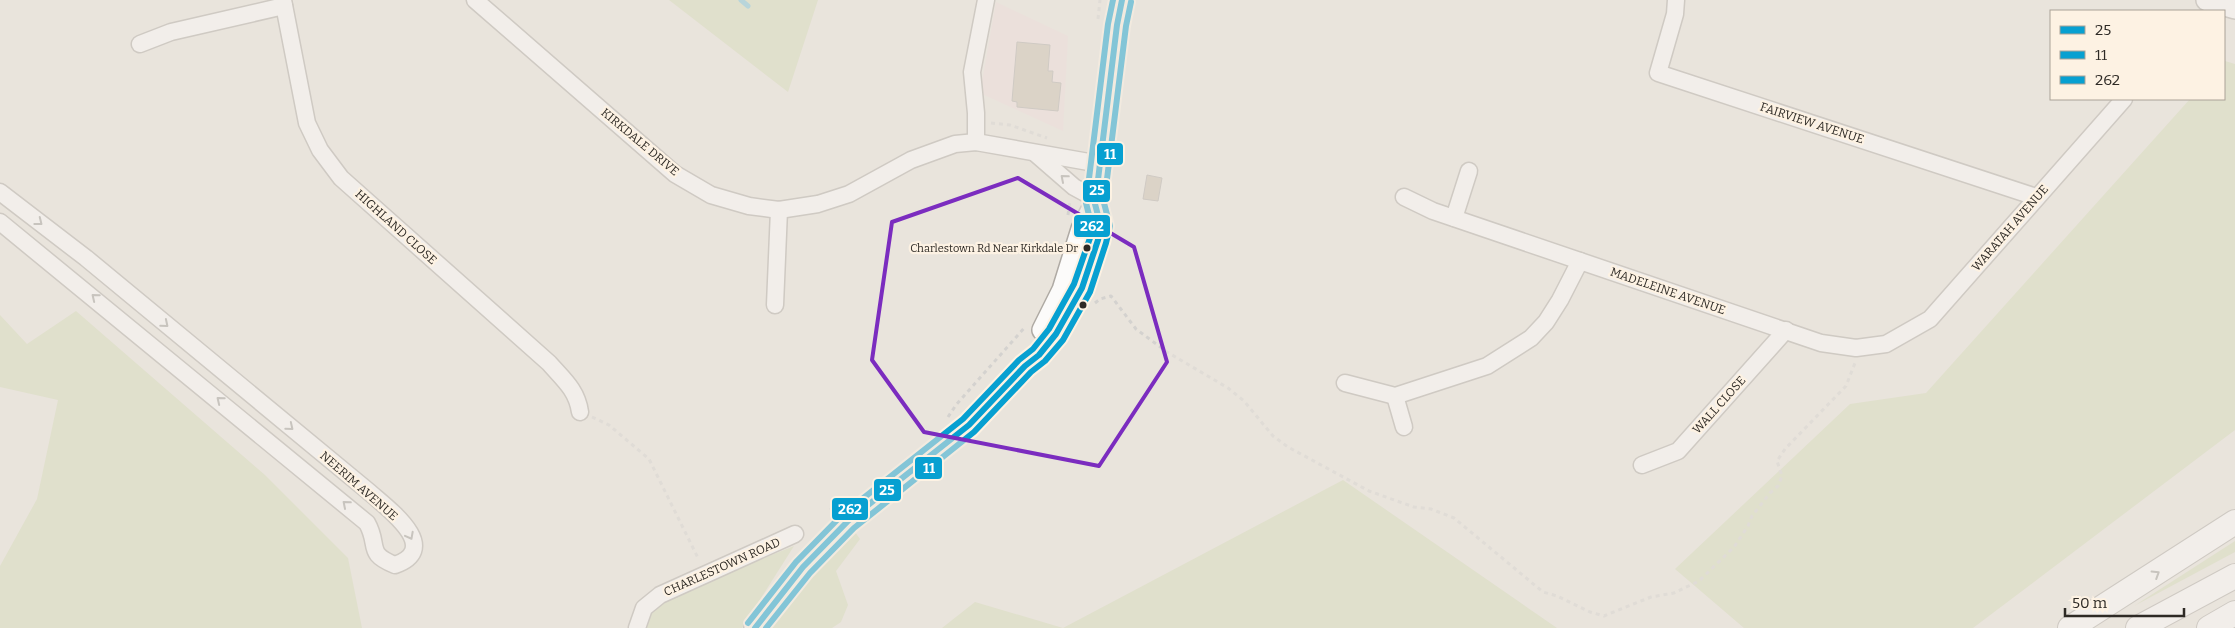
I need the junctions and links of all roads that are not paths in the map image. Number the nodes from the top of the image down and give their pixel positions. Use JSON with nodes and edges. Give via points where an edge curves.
{"nodes":[{"id":1,"x":475,"y":0,"type":"edge"},
{"id":2,"x":986,"y":0,"type":"edge"},
{"id":3,"x":1122,"y":0,"type":"edge"},
{"id":4,"x":1676,"y":0,"type":"edge"},
{"id":5,"x":284,"y":3,"type":"edge"},
{"id":6,"x":2207,"y":3,"type":"edge"},
{"id":7,"x":2235,"y":8,"type":"edge"},
{"id":8,"x":140,"y":44,"type":"dead end"},
{"id":9,"x":2123,"y":100,"type":"edge"},
{"id":10,"x":976,"y":142,"type":"junction"},
{"id":11,"x":1035,"y":152,"type":"junction"},
{"id":12,"x":1100,"y":164,"type":"junction"},
{"id":13,"x":1469,"y":172,"type":"dead end"},
{"id":14,"x":0,"y":192,"type":"edge"},
{"id":15,"x":1404,"y":197,"type":"dead end"},
{"id":16,"x":2036,"y":197,"type":"junction"},
{"id":17,"x":1095,"y":201,"type":"junction"},
{"id":18,"x":779,"y":210,"type":"junction"},
{"id":19,"x":1454,"y":218,"type":"junction"},
{"id":20,"x":0,"y":222,"type":"edge"},
{"id":21,"x":1580,"y":261,"type":"junction"},
{"id":22,"x":774,"y":304,"type":"dead end"},
{"id":23,"x":1786,"y":330,"type":"junction"},
{"id":24,"x":1886,"y":344,"type":"joint"},
{"id":25,"x":1344,"y":383,"type":"dead end"},
{"id":26,"x":1395,"y":396,"type":"junction"},
{"id":27,"x":580,"y":412,"type":"road end"},
{"id":28,"x":1404,"y":427,"type":"dead end"},
{"id":29,"x":1642,"y":465,"type":"dead end"},
{"id":30,"x":2235,"y":522,"type":"edge"},
{"id":31,"x":795,"y":534,"type":"dead end"},
{"id":32,"x":2235,"y":576,"type":"edge"},
{"id":33,"x":2235,"y":613,"type":"edge"},
{"id":34,"x":637,"y":628,"type":"edge"},
{"id":35,"x":755,"y":628,"type":"edge"},
{"id":36,"x":2070,"y":628,"type":"edge"},
{"id":37,"x":2138,"y":628,"type":"edge"},
{"id":38,"x":2209,"y":628,"type":"edge"}],
"edges":[{"from":1,"to":18,"type":"street","name":"KIRKDALE DRIVE","via":[[675,174],[711,195],[749,206]]},
{"from":2,"to":10,"type":"street","via":[[972,72]]},
{"from":3,"to":12,"type":"main road"},
{"from":4,"to":16,"type":"street","name":"FAIRVIEW AVENUE","via":[[1658,73]]},
{"from":5,"to":8,"type":"street","via":[[171,32]]},
{"from":5,"to":27,"type":"street","name":"HIGHLAND CLOSE","via":[[307,123],[320,150],[341,178],[549,363],[578,398]]},
{"from":6,"to":7,"type":"main road"},
{"from":9,"to":16,"type":"street","name":"WARATAH AVENUE"},
{"from":10,"to":11,"type":"street","name":"KIRKDALE DRIVE"},
{"from":10,"to":18,"type":"street","name":"KIRKDALE DRIVE","via":[[955,144],[911,160],[850,194],[818,204]]},
{"from":11,"to":12,"type":"street","name":"KIRKDALE DRIVE"},
{"from":17,"to":11,"type":"street","one_way":true},
{"from":12,"to":17,"type":"main road"},
{"from":13,"to":19,"type":"street"},
{"from":14,"to":20,"type":"street","name":"NEERIM AVENUE","one_way":true,"via":[[86,258],[368,491],[407,529],[413,538],[413,553],[395,565],[380,559],[367,523]]},
{"from":15,"to":19,"type":"street","name":"MADELEINE AVENUE"},
{"from":16,"to":24,"type":"street","name":"WARATAH AVENUE","via":[[1930,319]]},
{"from":17,"to":35,"type":"main road","via":[[1101,227],[1082,288],[1056,334],[969,425],[848,521],[803,567]]},
{"from":18,"to":22,"type":"street"},
{"from":19,"to":21,"type":"street","name":"MADELEINE AVENUE"},
{"from":21,"to":23,"type":"street","name":"MADELEINE AVENUE"},
{"from":21,"to":26,"type":"street","via":[[1560,300],[1531,338],[1487,366]]},
{"from":23,"to":24,"type":"street","name":"MADELEINE AVENUE","via":[[1821,343],[1858,348]]},
{"from":23,"to":29,"type":"street","name":"WALL CLOSE","via":[[1678,451]]},
{"from":25,"to":26,"type":"street"},
{"from":26,"to":28,"type":"street"},
{"from":36,"to":30,"type":"highway","one_way":true},
{"from":31,"to":34,"type":"street","name":"CHARLESTOWN ROAD","via":[[660,595],[644,608]]},
{"from":32,"to":37,"type":"highway"},
{"from":33,"to":38,"type":"highway"}]}
